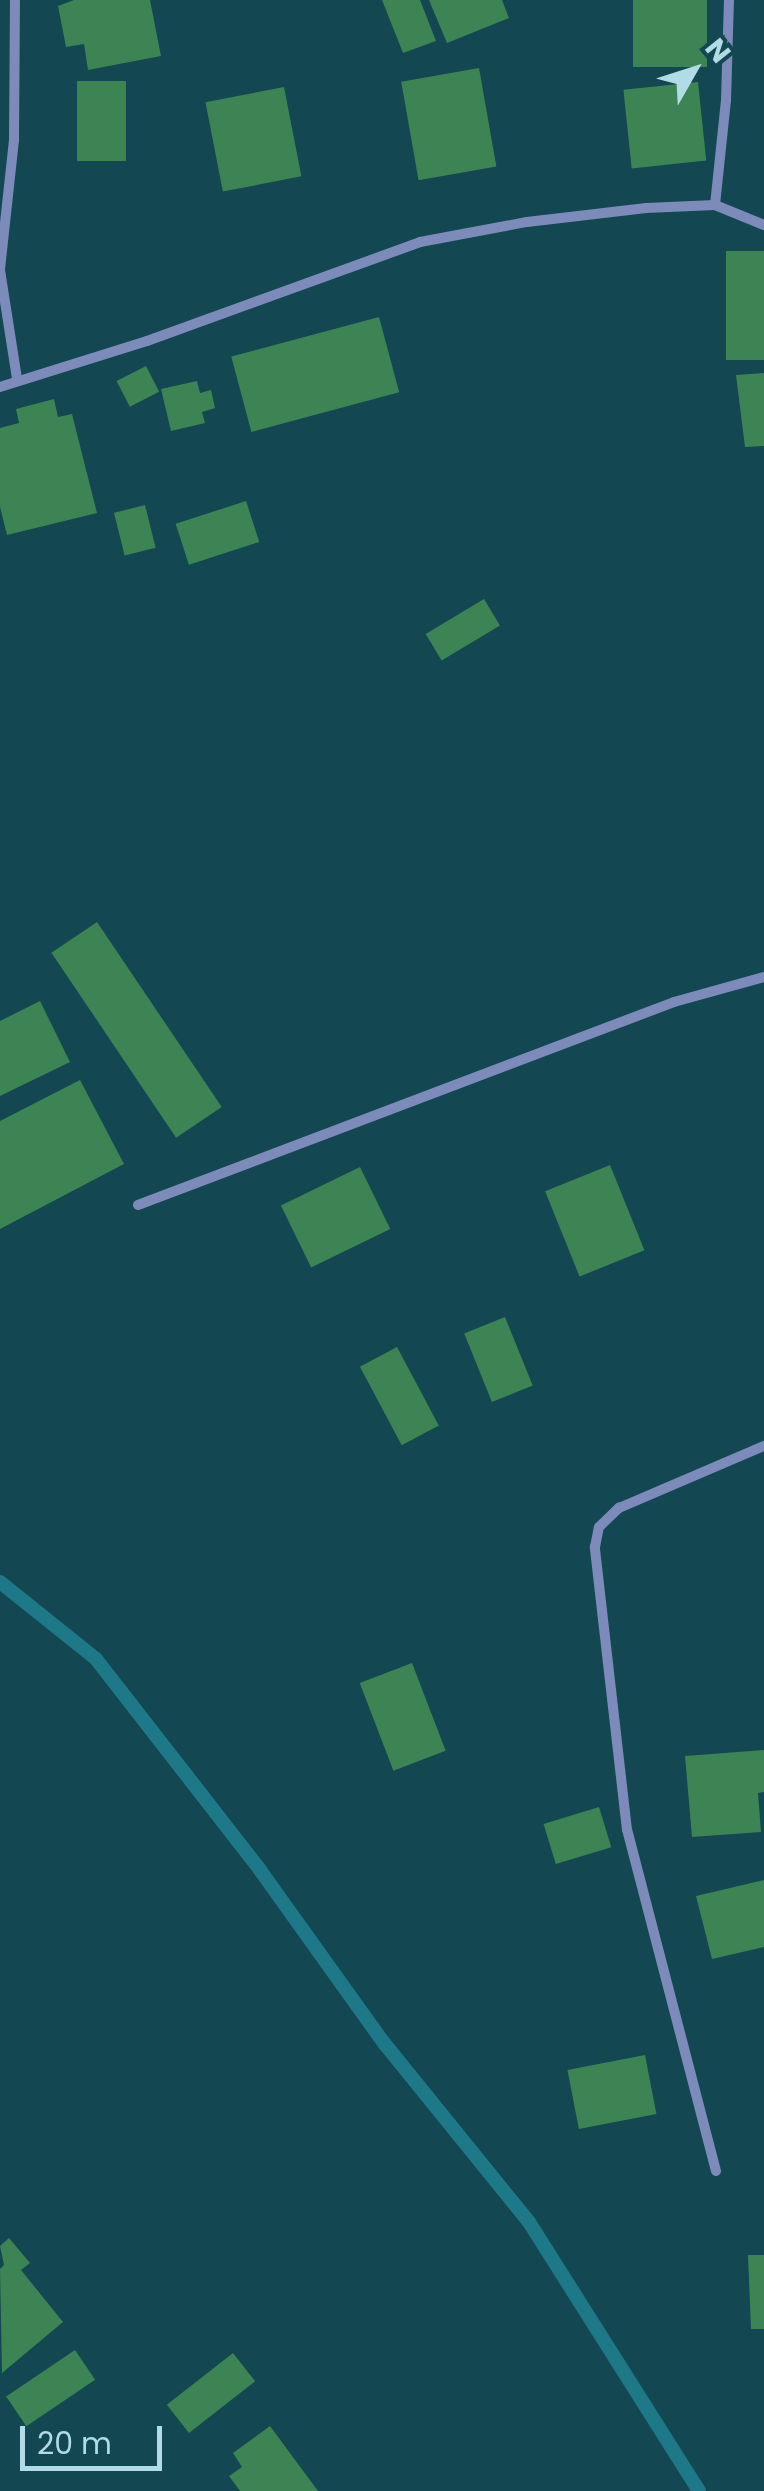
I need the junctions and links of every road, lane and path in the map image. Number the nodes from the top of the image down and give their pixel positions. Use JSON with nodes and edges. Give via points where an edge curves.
{"nodes":[{"id":1,"x":15,"y":0,"type":"edge"},
{"id":2,"x":729,"y":0,"type":"edge"},
{"id":3,"x":714,"y":205,"type":"junction"},
{"id":4,"x":764,"y":225,"type":"edge"},
{"id":5,"x":0,"y":269,"type":"edge"},
{"id":6,"x":16,"y":378,"type":"junction"},
{"id":7,"x":0,"y":387,"type":"edge"},
{"id":8,"x":764,"y":977,"type":"edge"},
{"id":9,"x":138,"y":1204,"type":"dead end"},
{"id":10,"x":764,"y":1446,"type":"edge"},
{"id":11,"x":716,"y":2171,"type":"dead end"}],
"edges":[{"from":1,"to":5,"type":"street","via":[[14,140]]},
{"from":2,"to":3,"type":"street"},
{"from":3,"to":4,"type":"street"},
{"from":3,"to":6,"type":"street","via":[[547,220],[420,242],[147,341]]},
{"from":5,"to":6,"type":"street"},
{"from":6,"to":7,"type":"street"},
{"from":8,"to":9,"type":"street","via":[[656,1009]]},
{"from":10,"to":11,"type":"street","via":[[620,1508],[599,1527],[594,1547],[626,1830]]}]}
